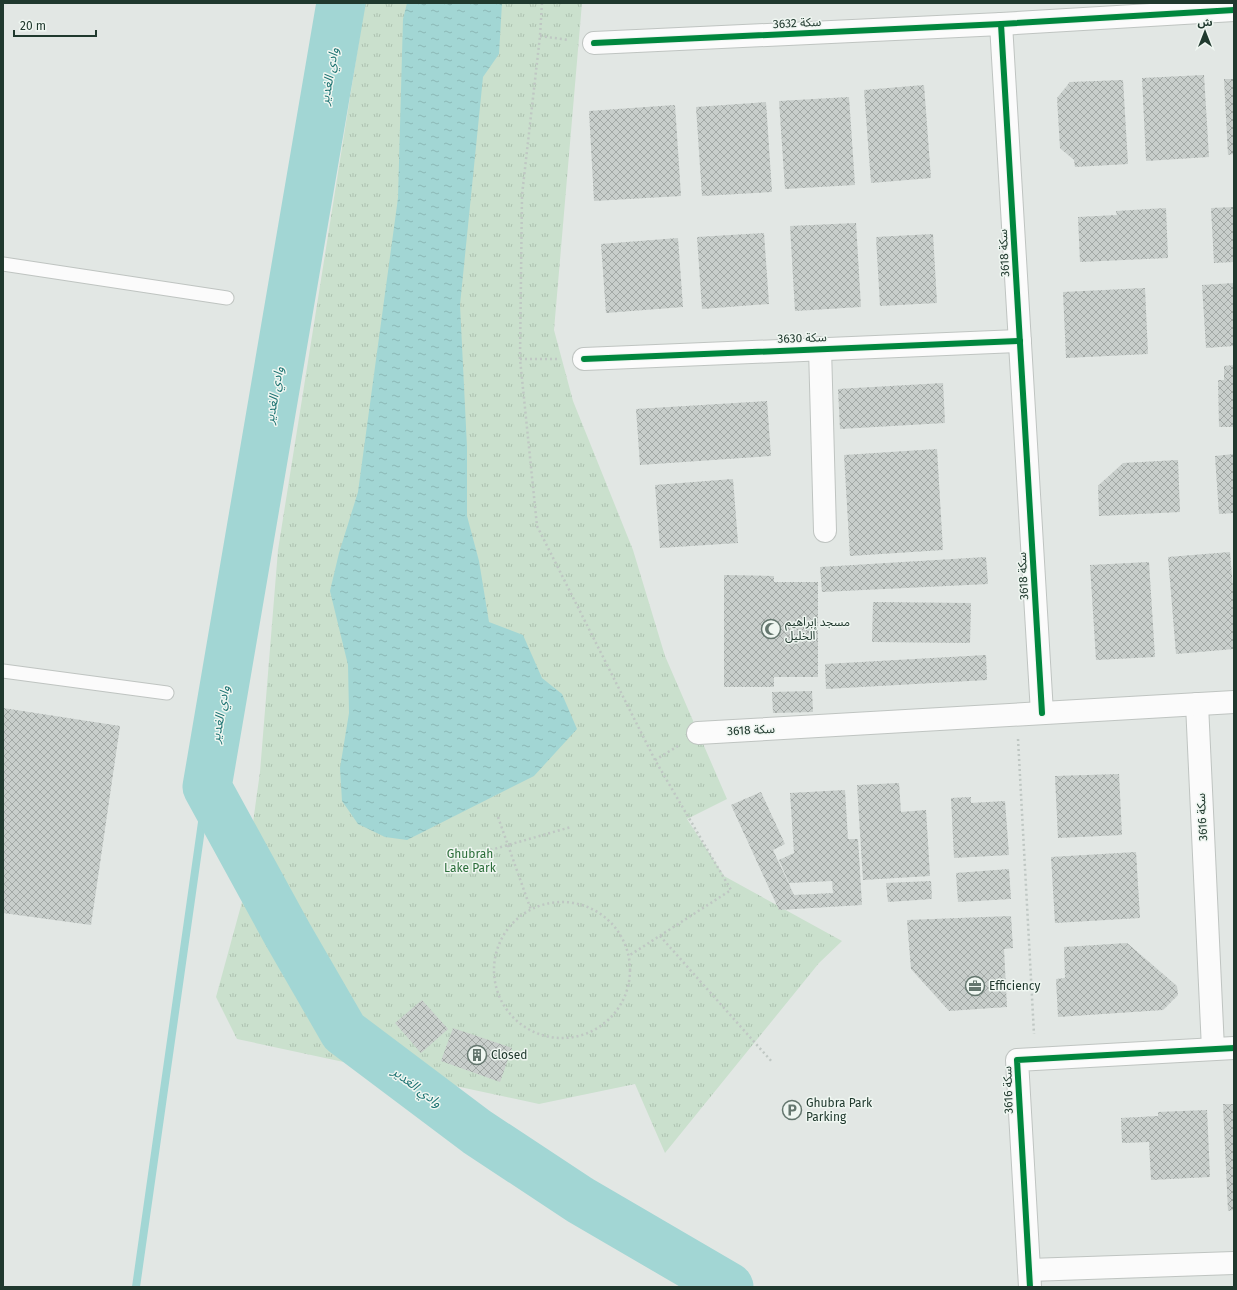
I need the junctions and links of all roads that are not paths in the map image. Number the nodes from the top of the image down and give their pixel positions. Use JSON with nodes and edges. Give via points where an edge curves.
{"nodes":[{"id":1,"x":1188,"y":8,"type":"edge"},
{"id":2,"x":1234,"y":10,"type":"edge"},
{"id":3,"x":1001,"y":24,"type":"junction"},
{"id":4,"x":594,"y":43,"type":"road end"},
{"id":5,"x":3,"y":264,"type":"edge"},
{"id":6,"x":227,"y":298,"type":"dead end"},
{"id":7,"x":1020,"y":341,"type":"junction"},
{"id":8,"x":820,"y":348,"type":"junction"},
{"id":9,"x":584,"y":359,"type":"road end"},
{"id":10,"x":824,"y":531,"type":"dead end"},
{"id":11,"x":3,"y":671,"type":"edge"},
{"id":12,"x":168,"y":693,"type":"dead end"},
{"id":13,"x":1234,"y":702,"type":"edge"},
{"id":14,"x":1197,"y":704,"type":"junction"},
{"id":15,"x":1042,"y":713,"type":"junction"},
{"id":16,"x":698,"y":733,"type":"dead end"},
{"id":17,"x":1223,"y":1049,"type":"edge"},
{"id":18,"x":1234,"y":1263,"type":"edge"},
{"id":19,"x":1030,"y":1279,"type":"edge"}],
"edges":[{"from":1,"to":2,"type":"street"},
{"from":1,"to":3,"type":"street"},
{"from":3,"to":4,"type":"street","name":"سكة 3632"},
{"from":3,"to":7,"type":"street","name":"سكة 3618"},
{"from":5,"to":6,"type":"lane"},
{"from":7,"to":8,"type":"street","name":"سكة 3630"},
{"from":7,"to":15,"type":"street","name":"سكة 3618"},
{"from":8,"to":9,"type":"street","name":"سكة 3630"},
{"from":8,"to":10,"type":"street"},
{"from":11,"to":12,"type":"lane"},
{"from":13,"to":14,"type":"street","name":"سكة 3618"},
{"from":14,"to":15,"type":"street","name":"سكة 3618"},
{"from":14,"to":17,"type":"street","name":"سكة 3616"},
{"from":15,"to":16,"type":"street","name":"سكة 3618"},
{"from":17,"to":19,"type":"street","name":"سكة 3616","via":[[1017,1060]]},
{"from":18,"to":19,"type":"street"}]}
